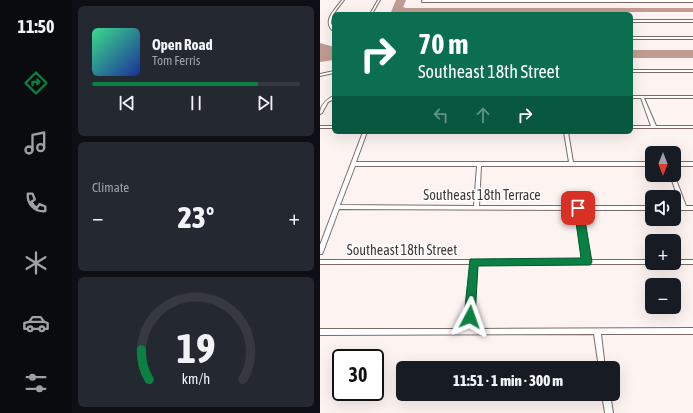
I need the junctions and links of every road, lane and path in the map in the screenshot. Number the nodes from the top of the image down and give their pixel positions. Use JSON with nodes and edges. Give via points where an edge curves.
{"nodes":[{"id":1,"x":343,"y":0,"type":"edge"},
{"id":2,"x":379,"y":0,"type":"edge"},
{"id":3,"x":424,"y":0,"type":"edge"},
{"id":4,"x":544,"y":0,"type":"edge"},
{"id":5,"x":693,"y":1,"type":"edge"},
{"id":6,"x":422,"y":6,"type":"dead end"},
{"id":7,"x":336,"y":12,"type":"edge"},
{"id":8,"x":373,"y":12,"type":"edge"},
{"id":9,"x":332,"y":18,"type":"edge"},
{"id":10,"x":633,"y":20,"type":"edge"},
{"id":11,"x":693,"y":20,"type":"edge"},
{"id":12,"x":332,"y":28,"type":"edge"},
{"id":13,"x":633,"y":38,"type":"edge"},
{"id":14,"x":693,"y":38,"type":"edge"},
{"id":15,"x":633,"y":71,"type":"edge"},
{"id":16,"x":693,"y":71,"type":"edge"},
{"id":17,"x":332,"y":72,"type":"edge"},
{"id":18,"x":320,"y":75,"type":"edge"},
{"id":19,"x":633,"y":97,"type":"edge"},
{"id":20,"x":642,"y":97,"type":"junction"},
{"id":21,"x":693,"y":97,"type":"edge"},
{"id":22,"x":332,"y":98,"type":"edge"},
{"id":23,"x":320,"y":114,"type":"edge"},
{"id":24,"x":320,"y":127,"type":"edge"},
{"id":25,"x":332,"y":127,"type":"edge"},
{"id":26,"x":633,"y":127,"type":"edge"},
{"id":27,"x":654,"y":127,"type":"junction"},
{"id":28,"x":693,"y":127,"type":"edge"},
{"id":29,"x":364,"y":134,"type":"edge"},
{"id":30,"x":566,"y":134,"type":"edge"},
{"id":31,"x":353,"y":164,"type":"junction"},
{"id":32,"x":479,"y":164,"type":"junction"},
{"id":33,"x":571,"y":164,"type":"junction"},
{"id":34,"x":645,"y":164,"type":"edge"},
{"id":35,"x":681,"y":164,"type":"edge"},
{"id":36,"x":693,"y":164,"type":"edge"},
{"id":37,"x":675,"y":182,"type":"edge"},
{"id":38,"x":337,"y":207,"type":"junction"},
{"id":39,"x":476,"y":208,"type":"junction"},
{"id":40,"x":578,"y":208,"type":"junction"},
{"id":41,"x":645,"y":208,"type":"edge"},
{"id":42,"x":684,"y":208,"type":"joint"},
{"id":43,"x":693,"y":208,"type":"edge"},
{"id":44,"x":320,"y":252,"type":"edge"},
{"id":45,"x":320,"y":262,"type":"edge"},
{"id":46,"x":474,"y":262,"type":"junction"},
{"id":47,"x":587,"y":262,"type":"junction"},
{"id":48,"x":645,"y":262,"type":"edge"},
{"id":49,"x":681,"y":262,"type":"edge"},
{"id":50,"x":693,"y":262,"type":"edge"},
{"id":51,"x":469,"y":331,"type":"junction"},
{"id":52,"x":693,"y":331,"type":"edge"},
{"id":53,"x":320,"y":332,"type":"edge"},
{"id":54,"x":597,"y":332,"type":"junction"},
{"id":55,"x":601,"y":361,"type":"edge"},
{"id":56,"x":607,"y":401,"type":"edge"},
{"id":57,"x":609,"y":413,"type":"edge"}],
"edges":[{"from":1,"to":7,"type":"street"},
{"from":2,"to":8,"type":"street"},
{"from":3,"to":4,"type":"street"},
{"from":3,"to":6,"type":"street"},
{"from":4,"to":5,"type":"street"},
{"from":9,"to":12,"type":"street"},
{"from":10,"to":11,"type":"street"},
{"from":13,"to":14,"type":"street"},
{"from":15,"to":16,"type":"street"},
{"from":17,"to":18,"type":"street"},
{"from":19,"to":20,"type":"street"},
{"from":20,"to":21,"type":"street"},
{"from":20,"to":27,"type":"street"},
{"from":22,"to":23,"type":"street"},
{"from":24,"to":25,"type":"street"},
{"from":26,"to":27,"type":"street"},
{"from":27,"to":28,"type":"street"},
{"from":29,"to":31,"type":"street"},
{"from":30,"to":33,"type":"street"},
{"from":31,"to":32,"type":"street"},
{"from":31,"to":38,"type":"street"},
{"from":32,"to":33,"type":"street"},
{"from":32,"to":39,"type":"street"},
{"from":33,"to":34,"type":"street"},
{"from":35,"to":36,"type":"street"},
{"from":37,"to":42,"type":"street"},
{"from":38,"to":39,"type":"street","name":"Southeast 18th Terrace"},
{"from":38,"to":44,"type":"street"},
{"from":39,"to":40,"type":"street","name":"Southeast 18th Terrace"},
{"from":40,"to":41,"type":"street","name":"Southeast 18th Terrace"},
{"from":40,"to":47,"type":"street"},
{"from":42,"to":43,"type":"street"},
{"from":45,"to":46,"type":"street","name":"Southeast 18th Street"},
{"from":46,"to":47,"type":"street","name":"Southeast 18th Street"},
{"from":46,"to":51,"type":"street"},
{"from":47,"to":48,"type":"street","name":"Southeast 18th Street"},
{"from":49,"to":50,"type":"street"},
{"from":51,"to":53,"type":"street"},
{"from":51,"to":54,"type":"street"},
{"from":52,"to":54,"type":"street"},
{"from":54,"to":55,"type":"street"},
{"from":56,"to":57,"type":"street"}]}
